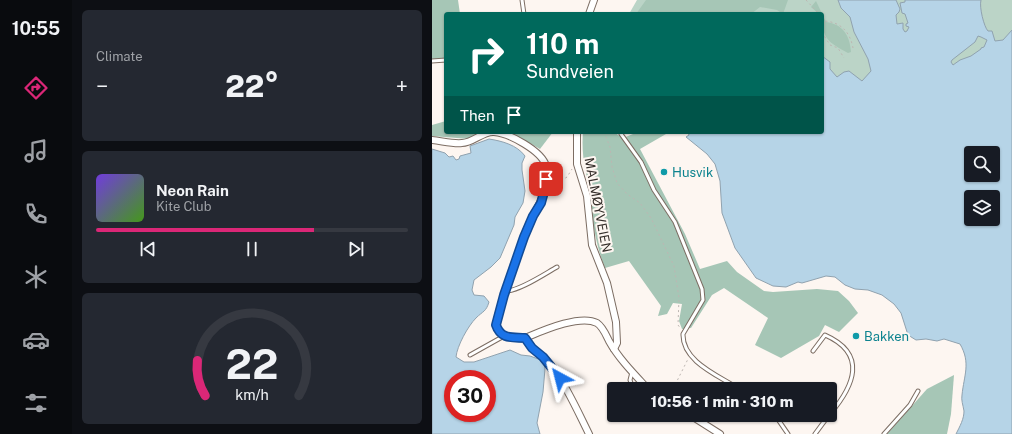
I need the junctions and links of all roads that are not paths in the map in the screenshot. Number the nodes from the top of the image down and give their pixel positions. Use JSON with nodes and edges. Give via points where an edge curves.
{"nodes":[{"id":1,"x":522,"y":0,"type":"edge"},
{"id":2,"x":594,"y":0,"type":"edge"},
{"id":3,"x":524,"y":12,"type":"edge"},
{"id":4,"x":590,"y":12,"type":"edge"},
{"id":5,"x":444,"y":60,"type":"edge"},
{"id":6,"x":432,"y":61,"type":"edge"},
{"id":7,"x":488,"y":134,"type":"edge"},
{"id":8,"x":500,"y":134,"type":"edge"},
{"id":9,"x":577,"y":134,"type":"edge"},
{"id":10,"x":621,"y":134,"type":"dead end"},
{"id":11,"x":432,"y":140,"type":"edge"},
{"id":12,"x":557,"y":267,"type":"dead end"},
{"id":13,"x":505,"y":291,"type":"junction"},
{"id":14,"x":504,"y":336,"type":"junction"},
{"id":15,"x":525,"y":338,"type":"junction"},
{"id":16,"x":614,"y":349,"type":"junction"},
{"id":17,"x":813,"y":351,"type":"dead end"},
{"id":18,"x":470,"y":355,"type":"dead end"},
{"id":19,"x":632,"y":372,"type":"junction"},
{"id":20,"x":631,"y":382,"type":"edge"},
{"id":21,"x":641,"y":382,"type":"edge"},
{"id":22,"x":728,"y":382,"type":"edge"},
{"id":23,"x":918,"y":391,"type":"dead end"},
{"id":24,"x":837,"y":406,"type":"edge"},
{"id":25,"x":701,"y":422,"type":"edge"},
{"id":26,"x":780,"y":422,"type":"edge"},
{"id":27,"x":824,"y":422,"type":"edge"},
{"id":28,"x":589,"y":434,"type":"edge"},
{"id":29,"x":720,"y":434,"type":"edge"},
{"id":30,"x":788,"y":434,"type":"edge"},
{"id":31,"x":815,"y":434,"type":"edge"},
{"id":32,"x":884,"y":434,"type":"edge"}],
"edges":[{"from":1,"to":3,"type":"lane"},
{"from":2,"to":4,"type":"street"},
{"from":5,"to":6,"type":"lane"},
{"from":7,"to":11,"type":"street","via":[[462,143]]},
{"from":8,"to":13,"type":"street","via":[[526,145],[544,162],[546,172],[541,203],[527,227]]},
{"from":9,"to":16,"type":"street","name":"MALMØYVEIEN","via":[[578,164],[587,196],[592,245],[607,283],[616,322],[618,343]]},
{"from":10,"to":22,"type":"lane","via":[[641,162],[654,190],[677,226],[702,289],[703,300],[684,332],[683,338],[690,355]]},
{"from":12,"to":13,"type":"lane","via":[[535,280]]},
{"from":13,"to":14,"type":"street","via":[[496,325]]},
{"from":14,"to":15,"type":"street"},
{"from":14,"to":18,"type":"lane"},
{"from":15,"to":16,"type":"street","via":[[567,323],[591,322],[601,326]]},
{"from":15,"to":28,"type":"street","via":[[560,378]]},
{"from":16,"to":19,"type":"street"},
{"from":17,"to":24,"type":"lane","via":[[825,335],[846,349],[852,358],[852,374],[847,390]]},
{"from":19,"to":20,"type":"lane"},
{"from":19,"to":21,"type":"street"},
{"from":23,"to":32,"type":"lane","via":[[910,405]]},
{"from":25,"to":29,"type":"street"},
{"from":26,"to":30,"type":"lane"},
{"from":27,"to":31,"type":"lane"}]}
